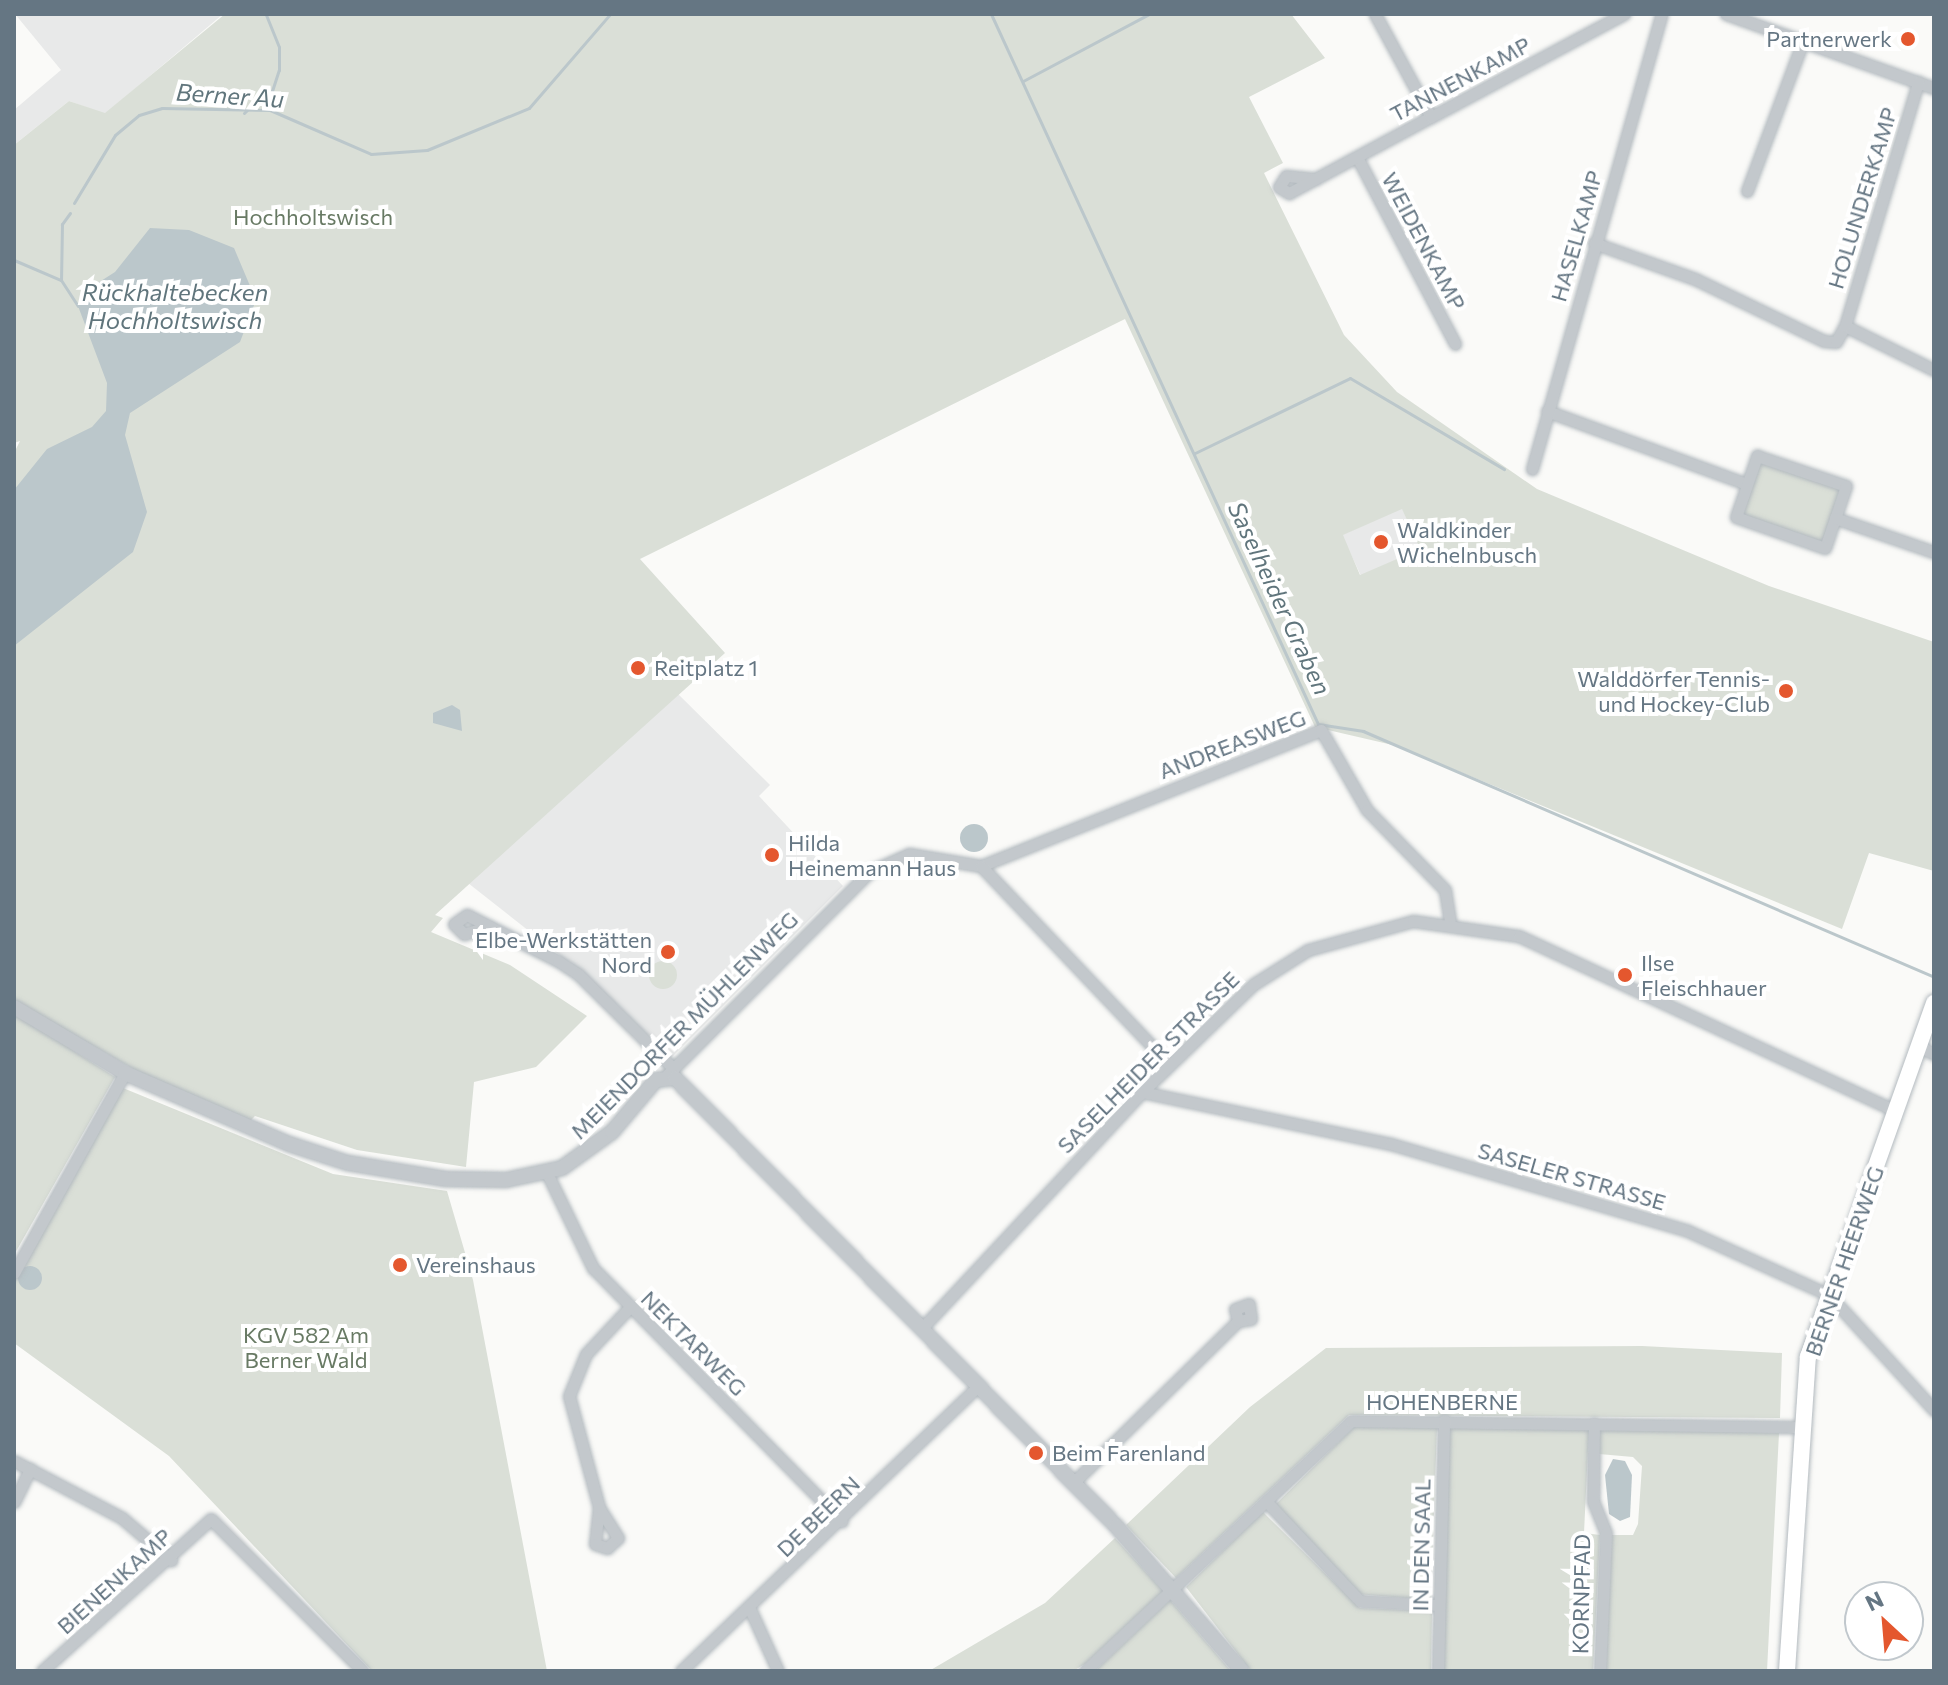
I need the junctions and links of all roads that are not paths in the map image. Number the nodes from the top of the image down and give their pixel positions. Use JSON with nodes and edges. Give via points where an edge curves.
{"nodes":[{"id":1,"x":1375,"y":14,"type":"edge"},
{"id":2,"x":1624,"y":14,"type":"edge"},
{"id":3,"x":1662,"y":14,"type":"edge"},
{"id":4,"x":1726,"y":14,"type":"edge"},
{"id":5,"x":1803,"y":41,"type":"junction"},
{"id":6,"x":1918,"y":82,"type":"junction"},
{"id":7,"x":1934,"y":88,"type":"edge"},
{"id":8,"x":1431,"y":117,"type":"junction"},
{"id":9,"x":1357,"y":157,"type":"junction"},
{"id":10,"x":1316,"y":179,"type":"dead end"},
{"id":11,"x":1747,"y":191,"type":"dead end"},
{"id":12,"x":1594,"y":243,"type":"junction"},
{"id":13,"x":1845,"y":326,"type":"junction"},
{"id":14,"x":1455,"y":344,"type":"dead end"},
{"id":15,"x":1934,"y":370,"type":"edge"},
{"id":16,"x":1547,"y":411,"type":"junction"},
{"id":17,"x":1532,"y":469,"type":"dead end"},
{"id":18,"x":1747,"y":484,"type":"junction"},
{"id":19,"x":1835,"y":518,"type":"junction"},
{"id":20,"x":1934,"y":552,"type":"edge"},
{"id":21,"x":981,"y":866,"type":"junction"},
{"id":22,"x":1450,"y":921,"type":"junction"},
{"id":23,"x":489,"y":926,"type":"dead end"},
{"id":24,"x":1934,"y":1003,"type":"edge"},
{"id":25,"x":14,"y":1007,"type":"edge"},
{"id":26,"x":1926,"y":1050,"type":"edge"},
{"id":27,"x":1169,"y":1064,"type":"junction"},
{"id":28,"x":670,"y":1071,"type":"junction"},
{"id":29,"x":125,"y":1073,"type":"junction"},
{"id":30,"x":1142,"y":1092,"type":"junction"},
{"id":31,"x":1896,"y":1111,"type":"junction"},
{"id":32,"x":547,"y":1173,"type":"junction"},
{"id":33,"x":14,"y":1273,"type":"edge"},
{"id":34,"x":1829,"y":1295,"type":"junction"},
{"id":35,"x":630,"y":1307,"type":"junction"},
{"id":36,"x":1238,"y":1321,"type":"dead end"},
{"id":37,"x":923,"y":1327,"type":"junction"},
{"id":38,"x":979,"y":1385,"type":"junction"},
{"id":39,"x":1934,"y":1410,"type":"edge"},
{"id":40,"x":1444,"y":1420,"type":"junction"},
{"id":41,"x":1594,"y":1423,"type":"junction"},
{"id":42,"x":1801,"y":1427,"type":"junction"},
{"id":43,"x":14,"y":1461,"type":"edge"},
{"id":44,"x":30,"y":1469,"type":"junction"},
{"id":45,"x":1073,"y":1483,"type":"junction"},
{"id":46,"x":1266,"y":1501,"type":"junction"},
{"id":47,"x":14,"y":1502,"type":"edge"},
{"id":48,"x":599,"y":1507,"type":"dead end"},
{"id":49,"x":842,"y":1521,"type":"junction"},
{"id":50,"x":171,"y":1560,"type":"junction"},
{"id":51,"x":1175,"y":1588,"type":"junction"},
{"id":52,"x":1439,"y":1605,"type":"junction"},
{"id":53,"x":750,"y":1609,"type":"junction"},
{"id":54,"x":42,"y":1671,"type":"edge"},
{"id":55,"x":363,"y":1671,"type":"edge"},
{"id":56,"x":681,"y":1671,"type":"edge"},
{"id":57,"x":778,"y":1671,"type":"edge"},
{"id":58,"x":1085,"y":1671,"type":"edge"},
{"id":59,"x":1242,"y":1671,"type":"edge"},
{"id":60,"x":1438,"y":1671,"type":"edge"},
{"id":61,"x":1600,"y":1671,"type":"edge"},
{"id":62,"x":1787,"y":1671,"type":"edge"}],
"edges":[{"from":1,"to":8,"type":"street"},
{"from":2,"to":8,"type":"street","name":"TANNENKAMP"},
{"from":3,"to":12,"type":"street","name":"HASELKAMP"},
{"from":4,"to":5,"type":"street"},
{"from":5,"to":6,"type":"street"},
{"from":5,"to":11,"type":"street"},
{"from":6,"to":7,"type":"street"},
{"from":6,"to":13,"type":"street","name":"HOLUNDERKAMP"},
{"from":8,"to":9,"type":"street","name":"TANNENKAMP"},
{"from":9,"to":10,"type":"street","name":"TANNENKAMP"},
{"from":9,"to":14,"type":"street","name":"WEIDENKAMP"},
{"from":12,"to":13,"type":"street","via":[[1695,279],[1824,341],[1836,342]]},
{"from":12,"to":16,"type":"street","name":"HASELKAMP"},
{"from":13,"to":15,"type":"street"},
{"from":16,"to":17,"type":"street","name":"HASELKAMP"},
{"from":16,"to":18,"type":"street"},
{"from":18,"to":19,"type":"street","via":[[1757,456],[1846,486]]},
{"from":18,"to":19,"type":"street","via":[[1736,517],[1825,548]]},
{"from":19,"to":20,"type":"street"},
{"from":21,"to":22,"type":"street","name":"ANDREASWEG","via":[[1321,730],[1332,737],[1367,810],[1445,890]]},
{"from":21,"to":27,"type":"street"},
{"from":21,"to":28,"type":"street","name":"MEIENDORFER MÜHLENWEG","via":[[924,854],[882,863]]},
{"from":22,"to":27,"type":"street","name":"SASELHEIDER STRASSE","via":[[1413,921],[1308,950],[1254,984]]},
{"from":22,"to":31,"type":"street","name":"SASELHEIDER STRASSE","via":[[1519,936]]},
{"from":23,"to":28,"type":"street","via":[[578,974]]},
{"from":24,"to":26,"type":"main road","name":"BERNER HEERWEG"},
{"from":25,"to":29,"type":"street","name":"MEIENDORFER MÜHLENWEG"},
{"from":26,"to":31,"type":"main road","name":"BERNER HEERWEG"},
{"from":27,"to":30,"type":"street","name":"SASELHEIDER STRASSE"},
{"from":28,"to":32,"type":"street","name":"MEIENDORFER MÜHLENWEG","via":[[593,1148]]},
{"from":28,"to":37,"type":"street"},
{"from":29,"to":32,"type":"street","name":"MEIENDORFER MÜHLENWEG","via":[[348,1163],[453,1179]]},
{"from":29,"to":33,"type":"street"},
{"from":30,"to":34,"type":"street","name":"SASELER STRASSE","via":[[1391,1144],[1688,1231]]},
{"from":30,"to":37,"type":"street","name":"SASELHEIDER STRASSE"},
{"from":31,"to":34,"type":"main road","name":"BERNER HEERWEG"},
{"from":32,"to":35,"type":"street","name":"NEKTARWEG","via":[[568,1229]]},
{"from":34,"to":39,"type":"street","name":"SASELER STRASSE"},
{"from":34,"to":42,"type":"main road","name":"BERNER HEERWEG","via":[[1808,1357]]},
{"from":35,"to":48,"type":"street","via":[[586,1354],[569,1396]]},
{"from":35,"to":49,"type":"street","name":"NEKTARWEG"},
{"from":36,"to":45,"type":"street"},
{"from":37,"to":38,"type":"street"},
{"from":38,"to":45,"type":"street"},
{"from":38,"to":49,"type":"street","name":"DE BEERN"},
{"from":40,"to":41,"type":"street","name":"HOHENBERNE"},
{"from":40,"to":46,"type":"street","name":"HOHENBERNE","via":[[1351,1421]]},
{"from":40,"to":52,"type":"street","name":"IN DEN SAAL"},
{"from":41,"to":42,"type":"street","name":"HOHENBERNE"},
{"from":41,"to":61,"type":"street","name":"KORNPFAD","via":[[1593,1501],[1606,1533]]},
{"from":42,"to":62,"type":"main road","name":"BERNER HEERWEG"},
{"from":43,"to":44,"type":"street"},
{"from":44,"to":47,"type":"street"},
{"from":44,"to":50,"type":"street","via":[[123,1518]]},
{"from":45,"to":51,"type":"street"},
{"from":46,"to":51,"type":"street","name":"HOHENBERNE"},
{"from":46,"to":52,"type":"street","via":[[1360,1601]]},
{"from":49,"to":53,"type":"street","name":"DE BEERN"},
{"from":50,"to":54,"type":"street","name":"BIENENKAMP"},
{"from":50,"to":55,"type":"street","name":"BIENENKAMP","via":[[211,1519]]},
{"from":51,"to":58,"type":"street","name":"HOHENBERNE"},
{"from":51,"to":59,"type":"street"},
{"from":52,"to":60,"type":"street","name":"IN DEN SAAL"},
{"from":53,"to":56,"type":"street","name":"DE BEERN"},
{"from":53,"to":57,"type":"street"}]}
